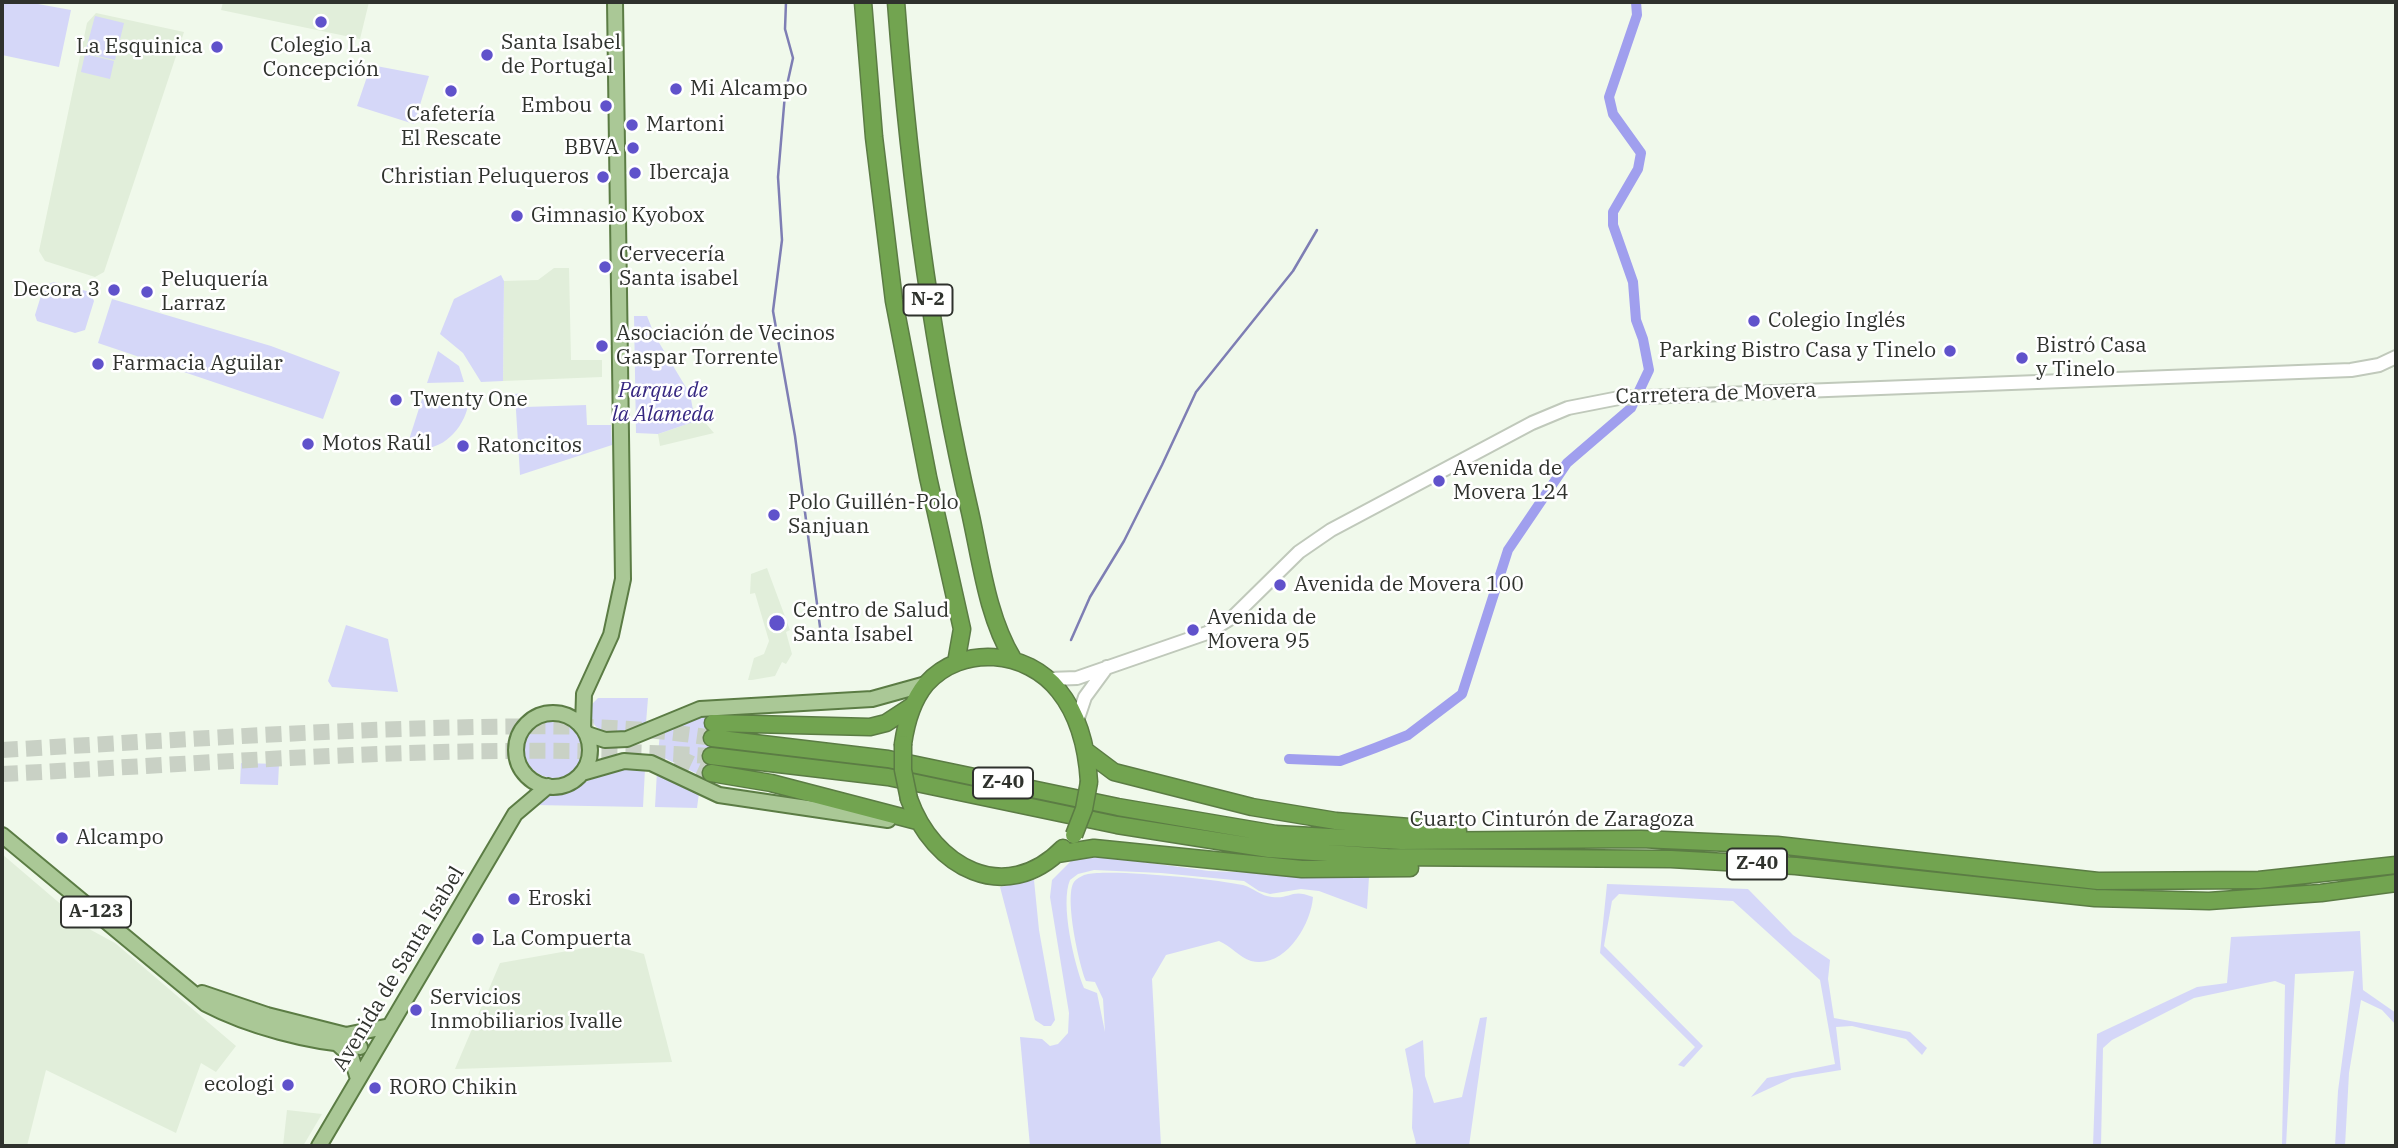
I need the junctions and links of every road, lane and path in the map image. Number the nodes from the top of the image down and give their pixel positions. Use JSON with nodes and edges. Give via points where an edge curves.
{"nodes":[{"id":1,"x":615,"y":2,"type":"edge"},
{"id":2,"x":863,"y":2,"type":"edge"},
{"id":3,"x":896,"y":2,"type":"edge"},
{"id":4,"x":2396,"y":357,"type":"edge"},
{"id":5,"x":1013,"y":659,"type":"junction"},
{"id":6,"x":956,"y":663,"type":"junction"},
{"id":7,"x":1108,"y":667,"type":"junction"},
{"id":8,"x":1049,"y":679,"type":"junction"},
{"id":9,"x":926,"y":684,"type":"junction"},
{"id":10,"x":584,"y":694,"type":"junction"},
{"id":11,"x":912,"y":706,"type":"junction"},
{"id":12,"x":558,"y":713,"type":"junction"},
{"id":13,"x":1077,"y":721,"type":"junction"},
{"id":14,"x":585,"y":730,"type":"junction"},
{"id":15,"x":1086,"y":751,"type":"junction"},
{"id":16,"x":712,"y":756,"type":"tunnel mouth"},
{"id":17,"x":582,"y":773,"type":"junction"},
{"id":18,"x":710,"y":773,"type":"tunnel mouth"},
{"id":19,"x":526,"y":775,"type":"junction"},
{"id":20,"x":548,"y":786,"type":"junction"},
{"id":21,"x":515,"y":814,"type":"junction"},
{"id":22,"x":920,"y":825,"type":"junction"},
{"id":23,"x":2,"y":835,"type":"edge"},
{"id":24,"x":1567,"y":839,"type":"junction"},
{"id":25,"x":1057,"y":854,"type":"junction"},
{"id":26,"x":1510,"y":860,"type":"junction"},
{"id":27,"x":2396,"y":864,"type":"edge"},
{"id":28,"x":2396,"y":883,"type":"edge"},
{"id":29,"x":390,"y":1026,"type":"junction"},
{"id":30,"x":347,"y":1042,"type":"junction"},
{"id":31,"x":373,"y":1054,"type":"junction"},
{"id":32,"x":358,"y":1079,"type":"junction"},
{"id":33,"x":319,"y":1146,"type":"edge"}],
"edges":[{"from":1,"to":10,"type":"main road","via":[[623,579],[611,635]]},
{"from":2,"to":6,"type":"highway","number":"N-2","via":[[874,137],[903,351],[962,629]]},
{"from":3,"to":5,"type":"highway","number":"N-2","via":[[930,316],[989,594],[1001,638]]},
{"from":4,"to":7,"type":"main road","name":"Carretera de Movera","via":[[2351,370],[1589,402],[1532,423],[1314,541],[1252,600],[1207,633]]},
{"from":5,"to":6,"type":"highway","via":[[987,657]]},
{"from":5,"to":8,"type":"highway"},
{"from":6,"to":9,"type":"highway"},
{"from":7,"to":8,"type":"main road","name":"Carretera de Movera","via":[[1072,679]]},
{"from":7,"to":13,"type":"main road","via":[[1086,697]]},
{"from":8,"to":13,"type":"highway"},
{"from":9,"to":11,"type":"highway"},
{"from":9,"to":14,"type":"main road","via":[[864,700],[700,709],[627,739],[605,740]]},
{"from":10,"to":12,"type":"main road"},
{"from":10,"to":14,"type":"main road"},
{"from":11,"to":22,"type":"highway","bridge":true,"via":[[903,744],[903,770]]},
{"from":11,"to":24,"type":"highway","name":"Cuarto Cinturón de Zaragoza","number":"Z-40","via":[[886,723],[870,727],[713,730],[1276,834],[1401,841]]},
{"from":12,"to":14,"type":"main road","via":[[572,717]]},
{"from":12,"to":19,"type":"main road","via":[[537,716],[521,731],[516,752]]},
{"from":13,"to":15,"type":"highway"},
{"from":14,"to":17,"type":"main road","via":[[590,754]]},
{"from":15,"to":24,"type":"highway","via":[[1119,774],[1285,813],[1405,828],[1551,831]]},
{"from":15,"to":25,"type":"highway","bridge":true,"via":[[1089,782],[1084,808],[1074,835]]},
{"from":16,"to":26,"type":"highway","number":"Z-40","via":[[888,777],[1117,825],[1269,849]]},
{"from":17,"to":20,"type":"main road","via":[[563,786]]},
{"from":17,"to":22,"type":"main road","via":[[624,761],[651,763],[719,795]]},
{"from":18,"to":22,"type":"highway","via":[[771,783]]},
{"from":19,"to":20,"type":"main road"},
{"from":19,"to":21,"type":"main road","name":"Avenida de Santa Isabel"},
{"from":20,"to":21,"type":"main road","name":"Avenida de Santa Isabel"},
{"from":21,"to":29,"type":"main road","name":"Avenida de Santa Isabel"},
{"from":22,"to":25,"type":"highway","via":[[947,858],[984,875],[1020,874]]},
{"from":23,"to":30,"type":"main road","number":"A-123","via":[[179,981],[240,1007]]},
{"from":24,"to":27,"type":"highway","name":"Cuarto Cinturón de Zaragoza","number":"Z-40","via":[[1777,845],[2098,881],[2259,880]]},
{"from":25,"to":26,"type":"highway","via":[[1094,848],[1302,869],[1461,866]]},
{"from":26,"to":28,"type":"highway","number":"Z-40","via":[[1671,859],[1796,866],[2095,898],[2209,901]]},
{"from":29,"to":30,"type":"main road","number":"A-123"},
{"from":29,"to":31,"type":"main road","name":"Avenida de Santa Isabel"},
{"from":30,"to":31,"type":"main road","number":"A-123"},
{"from":30,"to":32,"type":"main road"},
{"from":31,"to":32,"type":"main road","name":"Avenida de Santa Isabel"},
{"from":32,"to":33,"type":"main road","name":"Avenida de Santa Isabel"}]}
